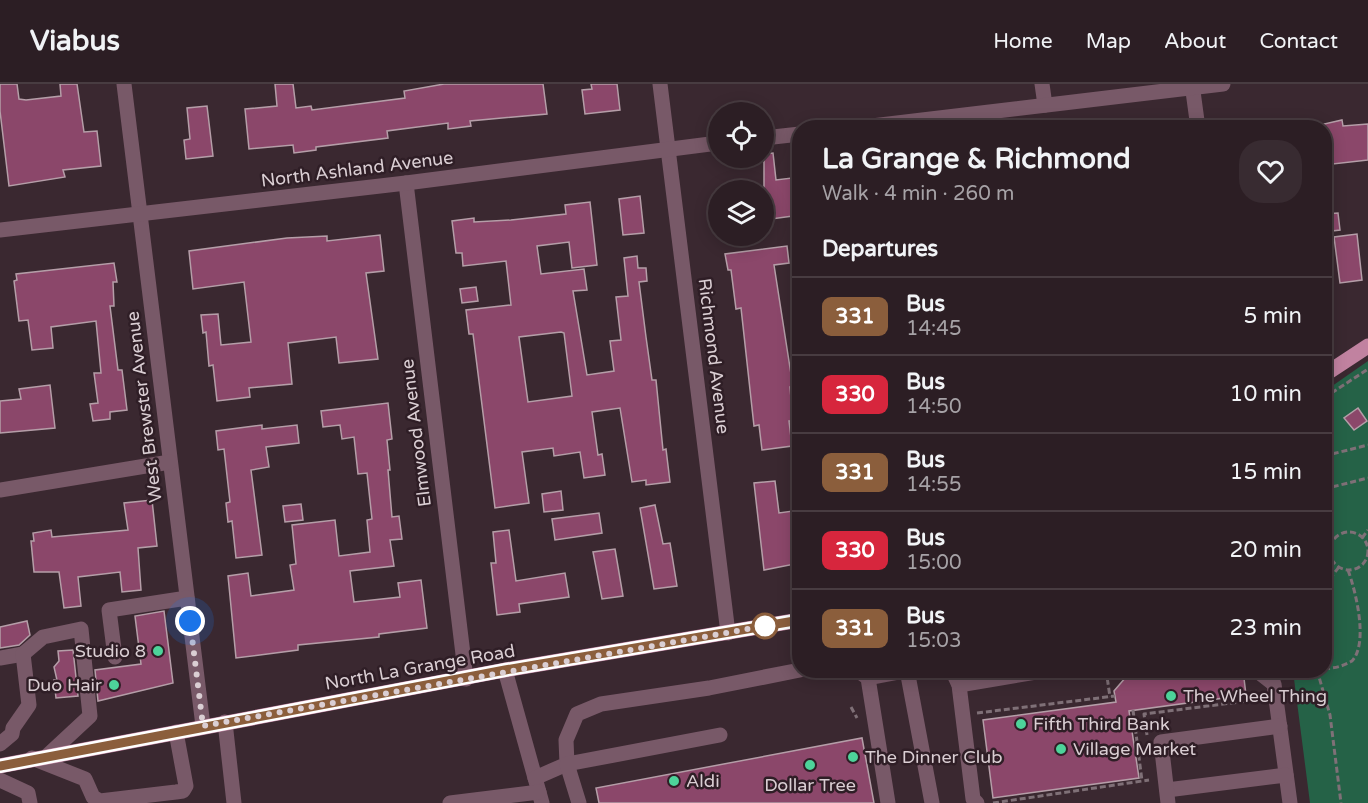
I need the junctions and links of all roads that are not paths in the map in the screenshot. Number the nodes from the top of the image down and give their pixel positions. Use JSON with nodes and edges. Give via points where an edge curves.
{"nodes":[{"id":1,"x":124,"y":84,"type":"edge"},
{"id":2,"x":660,"y":84,"type":"edge"},
{"id":3,"x":1042,"y":84,"type":"edge"},
{"id":4,"x":1223,"y":84,"type":"edge"},
{"id":5,"x":1192,"y":86,"type":"edge"},
{"id":6,"x":1045,"y":105,"type":"junction"},
{"id":7,"x":956,"y":120,"type":"edge"},
{"id":8,"x":1197,"y":120,"type":"edge"},
{"id":9,"x":792,"y":135,"type":"edge"},
{"id":10,"x":774,"y":137,"type":"edge"},
{"id":11,"x":708,"y":144,"type":"edge"},
{"id":12,"x":669,"y":149,"type":"junction"},
{"id":13,"x":406,"y":183,"type":"junction"},
{"id":14,"x":140,"y":215,"type":"junction"},
{"id":15,"x":0,"y":230,"type":"edge"},
{"id":16,"x":1368,"y":346,"type":"edge"},
{"id":17,"x":1332,"y":370,"type":"edge"},
{"id":18,"x":170,"y":462,"type":"junction"},
{"id":19,"x":0,"y":490,"type":"edge"},
{"id":20,"x":187,"y":598,"type":"junction"},
{"id":21,"x":792,"y":621,"type":"edge"},
{"id":22,"x":729,"y":633,"type":"junction"},
{"id":23,"x":23,"y":654,"type":"junction"},
{"id":24,"x":115,"y":657,"type":"dead end"},
{"id":25,"x":0,"y":658,"type":"edge"},
{"id":26,"x":505,"y":670,"type":"junction"},
{"id":27,"x":792,"y":672,"type":"edge"},
{"id":28,"x":465,"y":678,"type":"junction"},
{"id":29,"x":863,"y":678,"type":"edge"},
{"id":30,"x":909,"y":678,"type":"edge"},
{"id":31,"x":956,"y":678,"type":"edge"},
{"id":32,"x":1001,"y":678,"type":"edge"},
{"id":33,"x":1266,"y":678,"type":"edge"},
{"id":34,"x":959,"y":685,"type":"junction"},
{"id":35,"x":225,"y":722,"type":"junction"},
{"id":36,"x":203,"y":726,"type":"junction"},
{"id":37,"x":1280,"y":726,"type":"junction"},
{"id":38,"x":176,"y":732,"type":"junction"},
{"id":39,"x":720,"y":735,"type":"dead end"},
{"id":40,"x":0,"y":744,"type":"edge"},
{"id":41,"x":40,"y":756,"type":"junction"},
{"id":42,"x":567,"y":764,"type":"junction"},
{"id":43,"x":0,"y":766,"type":"edge"},
{"id":44,"x":1286,"y":775,"type":"junction"},
{"id":45,"x":0,"y":780,"type":"edge"},
{"id":46,"x":539,"y":791,"type":"edge"},
{"id":47,"x":1168,"y":796,"type":"edge"},
{"id":48,"x":486,"y":801,"type":"edge"},
{"id":49,"x":30,"y":803,"type":"edge"},
{"id":50,"x":234,"y":803,"type":"edge"},
{"id":51,"x":450,"y":803,"type":"edge"},
{"id":52,"x":579,"y":803,"type":"edge"},
{"id":53,"x":888,"y":803,"type":"edge"},
{"id":54,"x":932,"y":803,"type":"edge"},
{"id":55,"x":977,"y":803,"type":"edge"},
{"id":56,"x":1290,"y":803,"type":"edge"}],
"edges":[{"from":1,"to":14,"type":"street","name":"West Brewster Avenue"},
{"from":2,"to":12,"type":"street","name":"Richmond Avenue"},
{"from":3,"to":6,"type":"street"},
{"from":4,"to":5,"type":"street"},
{"from":5,"to":6,"type":"street"},
{"from":5,"to":8,"type":"street"},
{"from":6,"to":7,"type":"street"},
{"from":9,"to":10,"type":"street"},
{"from":11,"to":12,"type":"street","name":"North Ashland Avenue"},
{"from":12,"to":13,"type":"street","name":"North Ashland Avenue"},
{"from":12,"to":22,"type":"street","name":"Richmond Avenue"},
{"from":13,"to":14,"type":"street","name":"North Ashland Avenue"},
{"from":13,"to":28,"type":"street","name":"Elmwood Avenue"},
{"from":14,"to":15,"type":"street","name":"North Ashland Avenue"},
{"from":14,"to":18,"type":"street","name":"West Brewster Avenue"},
{"from":16,"to":17,"type":"main road"},
{"from":18,"to":19,"type":"street"},
{"from":18,"to":20,"type":"street","name":"West Brewster Avenue"},
{"from":20,"to":24,"type":"street","via":[[109,610]]},
{"from":20,"to":36,"type":"street","name":"West Brewster Avenue"},
{"from":21,"to":22,"type":"main road","name":"North La Grange Road"},
{"from":22,"to":26,"type":"main road","name":"North La Grange Road"},
{"from":23,"to":25,"type":"street"},
{"from":23,"to":40,"type":"street","via":[[28,705],[12,734]]},
{"from":23,"to":41,"type":"street","via":[[43,637],[81,629],[90,716]]},
{"from":26,"to":28,"type":"main road","name":"North La Grange Road"},
{"from":26,"to":46,"type":"street"},
{"from":27,"to":42,"type":"street","via":[[601,704],[577,714],[566,740]]},
{"from":28,"to":35,"type":"main road","name":"North La Grange Road"},
{"from":29,"to":53,"type":"street"},
{"from":30,"to":54,"type":"street"},
{"from":31,"to":34,"type":"street"},
{"from":32,"to":34,"type":"street"},
{"from":33,"to":37,"type":"street","via":[[1274,684]]},
{"from":34,"to":55,"type":"street","via":[[973,799]]},
{"from":35,"to":36,"type":"main road","name":"North La Grange Road"},
{"from":35,"to":50,"type":"street"},
{"from":36,"to":38,"type":"main road","name":"North La Grange Road"},
{"from":37,"to":44,"type":"street"},
{"from":37,"to":47,"type":"street","via":[[1161,742]]},
{"from":38,"to":41,"type":"main road","name":"North La Grange Road"},
{"from":38,"to":41,"type":"street","via":[[186,786],[183,791],[100,801],[93,797],[86,780]]},
{"from":39,"to":42,"type":"street"},
{"from":41,"to":43,"type":"main road","name":"North La Grange Road"},
{"from":42,"to":46,"type":"street"},
{"from":42,"to":52,"type":"street"},
{"from":44,"to":47,"type":"street"},
{"from":44,"to":56,"type":"street"},
{"from":45,"to":49,"type":"street","via":[[28,793]]},
{"from":46,"to":48,"type":"street"},
{"from":48,"to":51,"type":"street"}]}
